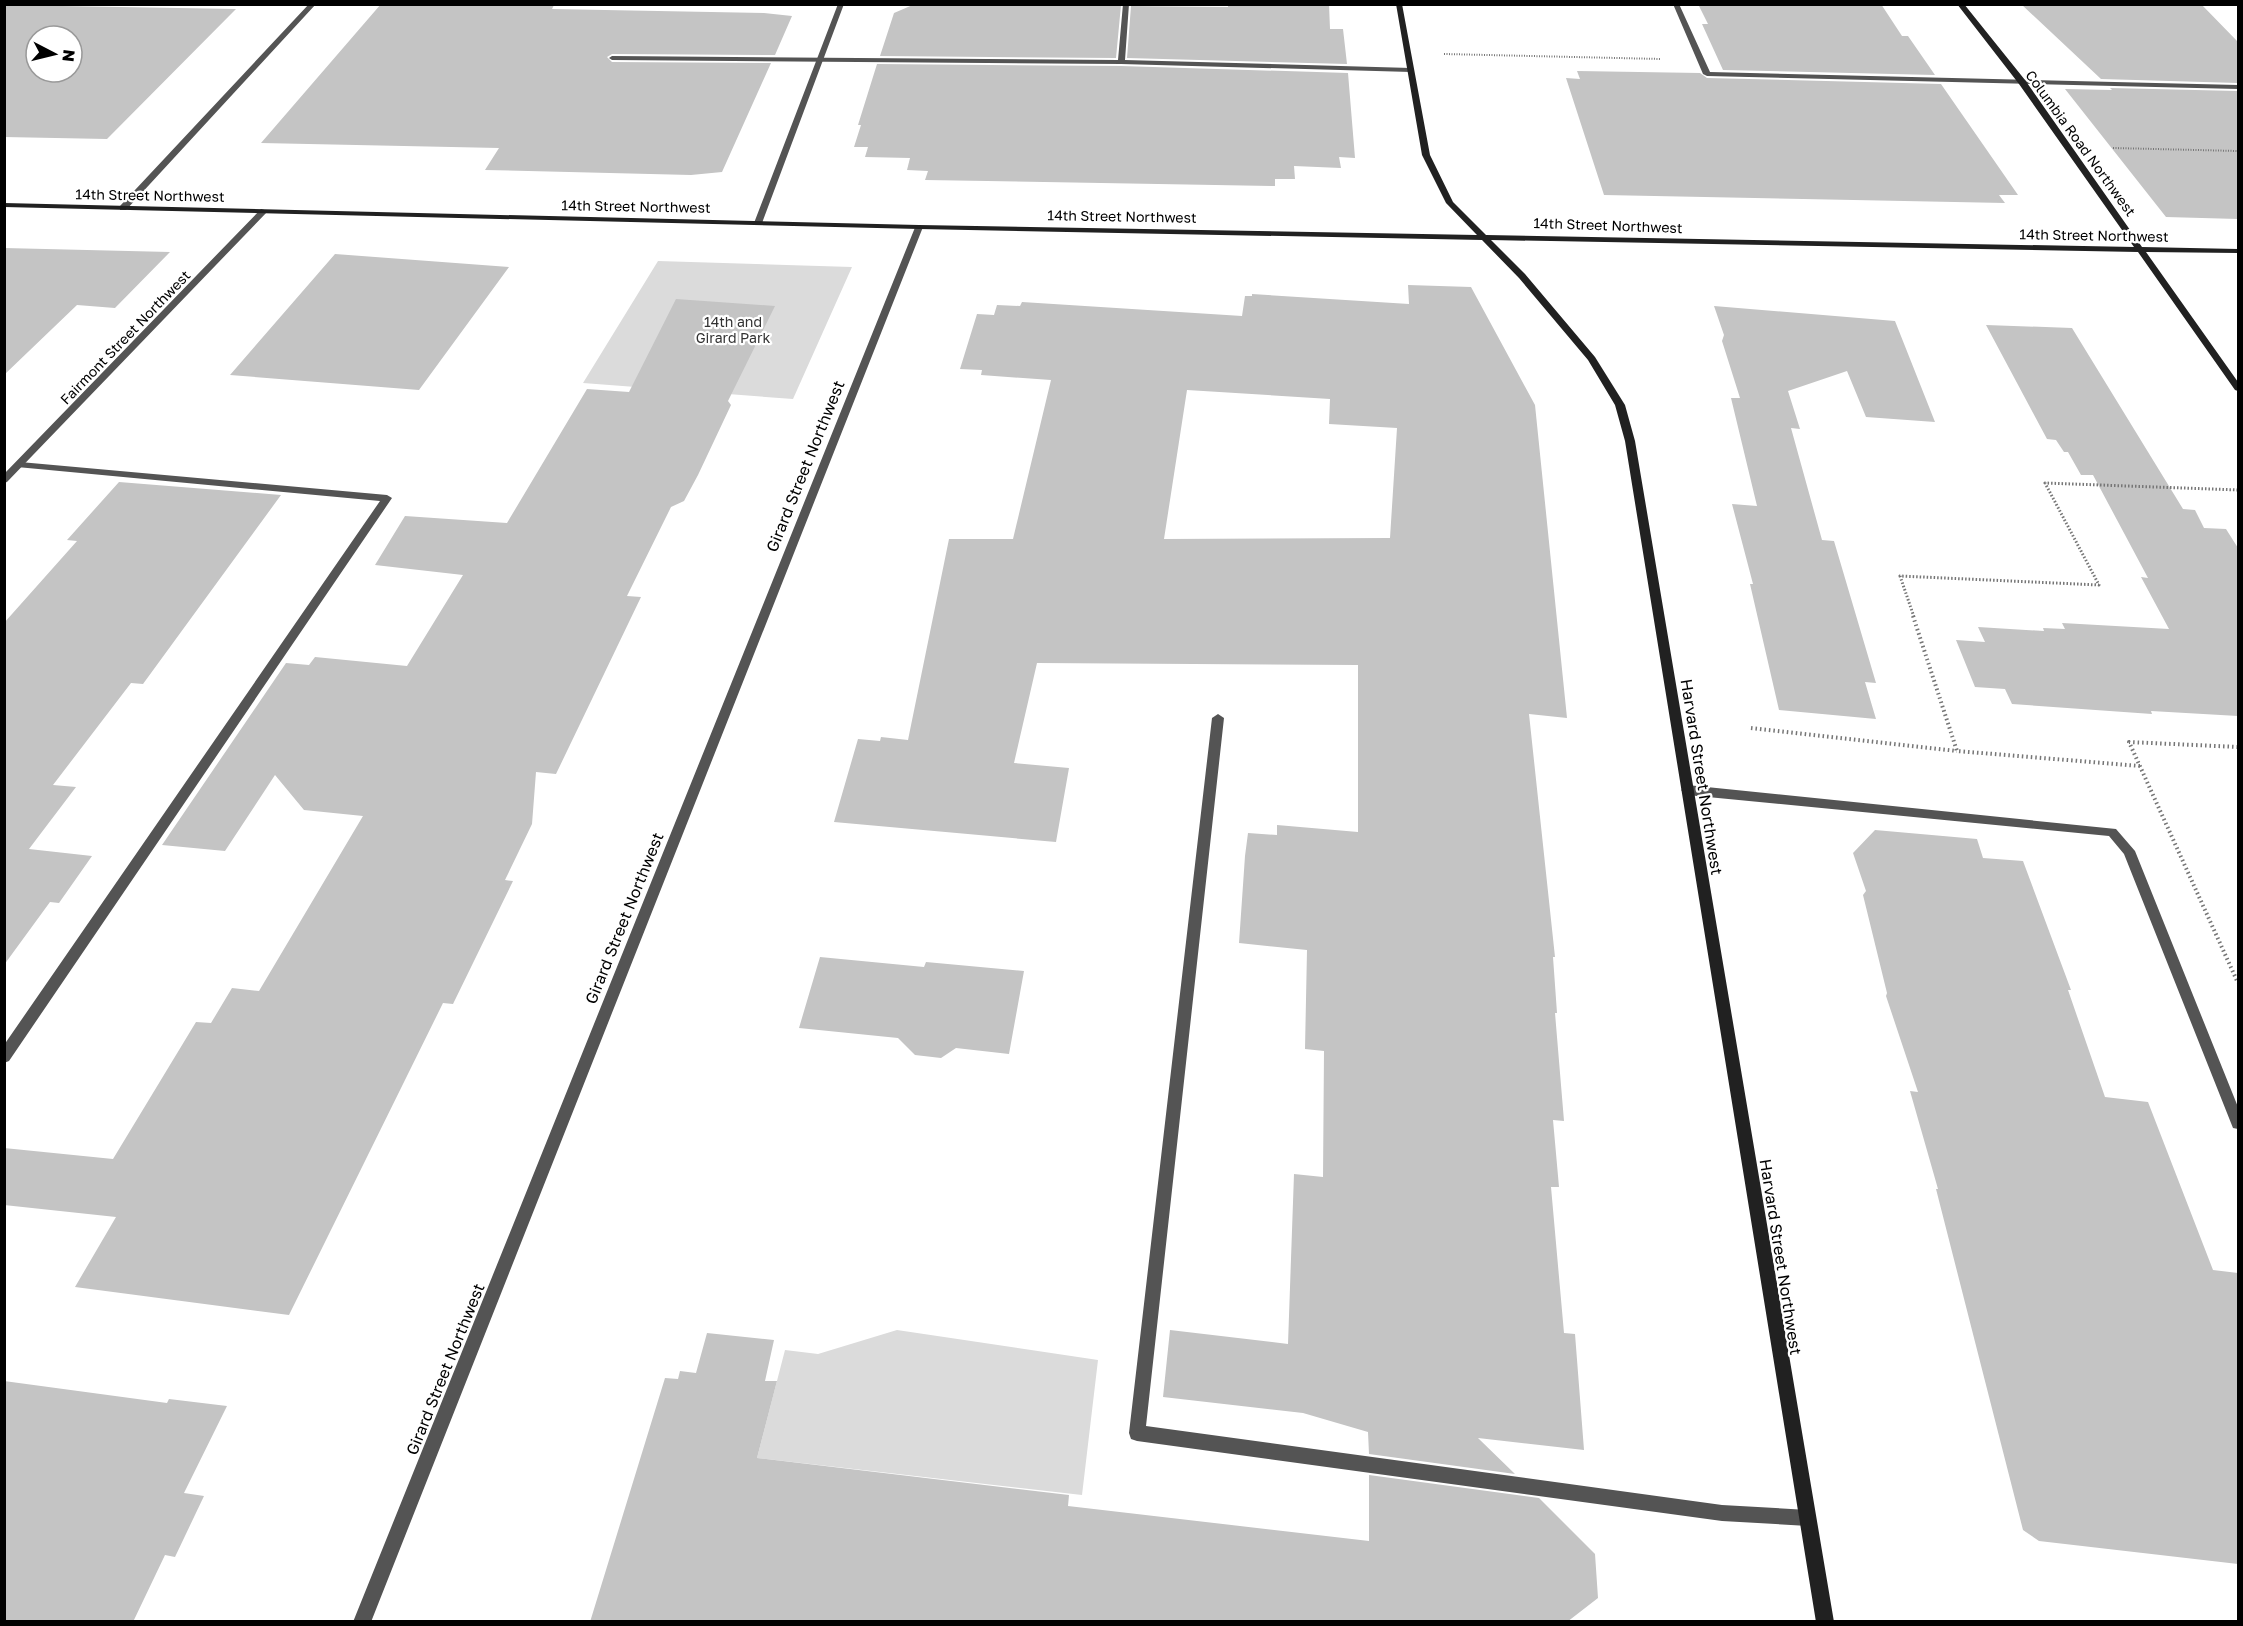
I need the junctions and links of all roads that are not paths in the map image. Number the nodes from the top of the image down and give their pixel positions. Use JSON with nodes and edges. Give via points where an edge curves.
{"nodes":[{"id":1,"x":313,"y":4,"type":"edge"},
{"id":2,"x":841,"y":4,"type":"edge"},
{"id":3,"x":1126,"y":4,"type":"edge"},
{"id":4,"x":1399,"y":4,"type":"edge"},
{"id":5,"x":1676,"y":4,"type":"edge"},
{"id":6,"x":1960,"y":4,"type":"edge"},
{"id":7,"x":612,"y":58,"type":"dead end"},
{"id":8,"x":819,"y":60,"type":"junction"},
{"id":9,"x":1121,"y":62,"type":"junction"},
{"id":10,"x":1410,"y":70,"type":"junction"},
{"id":11,"x":2022,"y":82,"type":"junction"},
{"id":12,"x":2238,"y":87,"type":"edge"},
{"id":13,"x":4,"y":205,"type":"edge"},
{"id":14,"x":123,"y":208,"type":"junction"},
{"id":15,"x":264,"y":211,"type":"junction"},
{"id":16,"x":758,"y":223,"type":"junction"},
{"id":17,"x":919,"y":227,"type":"junction"},
{"id":18,"x":1482,"y":236,"type":"junction"},
{"id":19,"x":2140,"y":249,"type":"junction"},
{"id":20,"x":2238,"y":251,"type":"edge"},
{"id":21,"x":2238,"y":388,"type":"edge"},
{"id":22,"x":20,"y":465,"type":"junction"},
{"id":23,"x":4,"y":480,"type":"edge"},
{"id":24,"x":1218,"y":718,"type":"dead end"},
{"id":25,"x":1687,"y":790,"type":"junction"},
{"id":26,"x":4,"y":1057,"type":"edge"},
{"id":27,"x":2238,"y":1123,"type":"edge"},
{"id":28,"x":1808,"y":1518,"type":"junction"},
{"id":29,"x":362,"y":1622,"type":"edge"},
{"id":30,"x":1825,"y":1622,"type":"edge"}],
"edges":[{"from":1,"to":14,"type":"street"},
{"from":2,"to":8,"type":"street"},
{"from":3,"to":9,"type":"street"},
{"from":4,"to":10,"type":"main road","name":"Harvard Street Northwest"},
{"from":5,"to":11,"type":"street","via":[[1707,74]]},
{"from":6,"to":11,"type":"main road","name":"Columbia Road Northwest"},
{"from":7,"to":8,"type":"street"},
{"from":8,"to":9,"type":"street"},
{"from":8,"to":16,"type":"street"},
{"from":9,"to":10,"type":"street"},
{"from":10,"to":18,"type":"main road","name":"Harvard Street Northwest","via":[[1426,155],[1450,203]]},
{"from":11,"to":12,"type":"street"},
{"from":11,"to":19,"type":"main road","name":"Columbia Road Northwest"},
{"from":13,"to":14,"type":"main road","name":"14th Street Northwest"},
{"from":14,"to":15,"type":"main road","name":"14th Street Northwest"},
{"from":15,"to":16,"type":"main road","name":"14th Street Northwest"},
{"from":15,"to":22,"type":"street","name":"Fairmont Street Northwest"},
{"from":16,"to":17,"type":"main road","name":"14th Street Northwest"},
{"from":17,"to":18,"type":"main road","name":"14th Street Northwest"},
{"from":17,"to":29,"type":"street","name":"Girard Street Northwest"},
{"from":18,"to":19,"type":"main road","name":"14th Street Northwest"},
{"from":18,"to":25,"type":"main road","name":"Harvard Street Northwest","via":[[1522,276],[1592,359],[1620,405],[1630,441]]},
{"from":19,"to":20,"type":"main road","name":"14th Street Northwest"},
{"from":19,"to":21,"type":"main road","name":"Columbia Road Northwest"},
{"from":22,"to":23,"type":"street","name":"Fairmont Street Northwest"},
{"from":22,"to":26,"type":"street","via":[[387,498]]},
{"from":24,"to":28,"type":"street","via":[[1137,1433],[1722,1513]]},
{"from":25,"to":27,"type":"street","via":[[2112,832],[2129,850]]},
{"from":25,"to":28,"type":"main road","name":"Harvard Street Northwest"},
{"from":28,"to":30,"type":"main road","name":"Harvard Street Northwest"}]}
